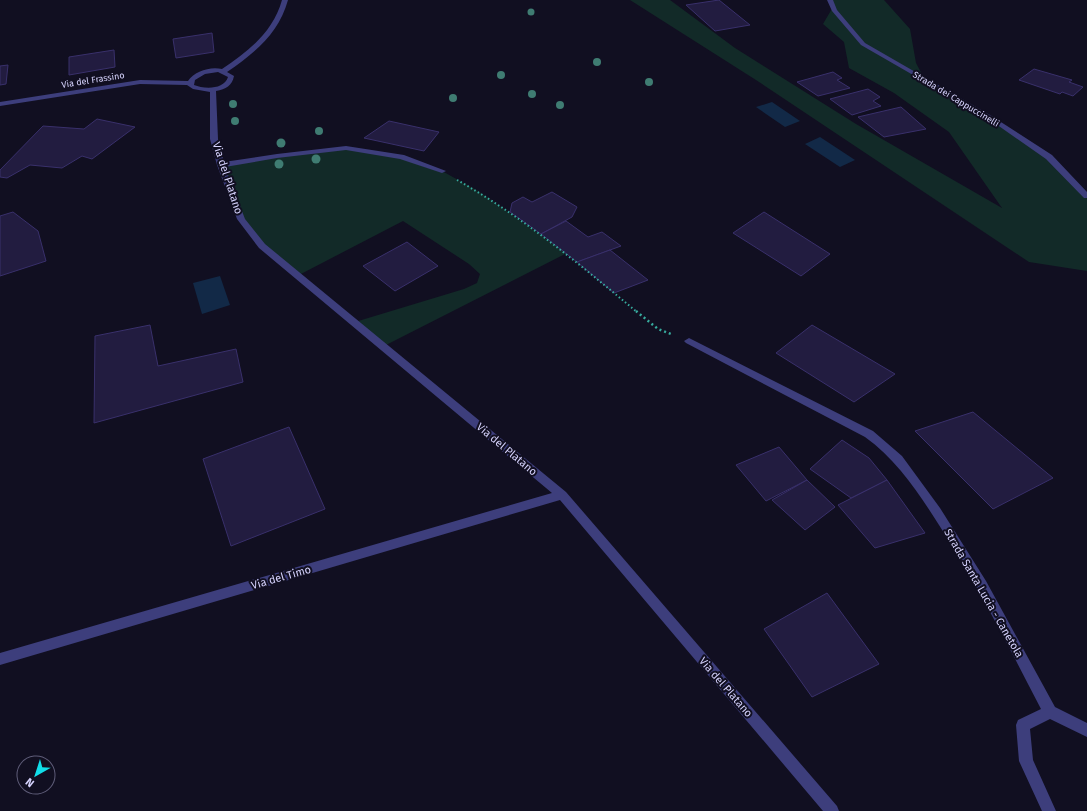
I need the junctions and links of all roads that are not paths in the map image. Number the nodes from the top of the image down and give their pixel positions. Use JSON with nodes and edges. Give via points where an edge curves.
{"nodes":[{"id":1,"x":285,"y":0,"type":"edge"},
{"id":2,"x":830,"y":0,"type":"edge"},
{"id":3,"x":224,"y":71,"type":"junction"},
{"id":4,"x":190,"y":83,"type":"junction"},
{"id":5,"x":213,"y":89,"type":"junction"},
{"id":6,"x":0,"y":104,"type":"edge"},
{"id":7,"x":221,"y":165,"type":"junction"},
{"id":8,"x":442,"y":171,"type":"road end"},
{"id":9,"x":1087,"y":196,"type":"edge"},
{"id":10,"x":689,"y":341,"type":"road end"},
{"id":11,"x":562,"y":495,"type":"junction"},
{"id":12,"x":0,"y":659,"type":"edge"},
{"id":13,"x":1050,"y":712,"type":"junction"},
{"id":14,"x":1087,"y":730,"type":"edge"},
{"id":15,"x":832,"y":811,"type":"edge"},
{"id":16,"x":1049,"y":811,"type":"edge"}],
"edges":[{"from":1,"to":3,"type":"street","via":[[283,11],[274,28],[245,58]]},
{"from":2,"to":9,"type":"street","name":"Strada dei Cappuccinelli","via":[[834,10],[863,44],[988,116],[1049,157]]},
{"from":3,"to":4,"type":"street","via":[[205,72],[194,76]]},
{"from":3,"to":5,"type":"street","via":[[231,76],[230,82]]},
{"from":4,"to":5,"type":"street","name":"Via del Frassino","via":[[195,88]]},
{"from":4,"to":6,"type":"street","name":"Via del Frassino","via":[[140,82]]},
{"from":5,"to":7,"type":"street","name":"Via del Platano","via":[[214,139]]},
{"from":7,"to":8,"type":"street","via":[[346,148],[401,157]]},
{"from":7,"to":11,"type":"street","name":"Via del Platano","via":[[241,219],[262,246]]},
{"from":10,"to":13,"type":"street","name":"Strada Santa Lucia - Canetola","via":[[880,442],[913,476],[958,544]]},
{"from":11,"to":12,"type":"street","name":"Via del Timo"},
{"from":11,"to":15,"type":"street","name":"Via del Platano"},
{"from":13,"to":14,"type":"street"},
{"from":13,"to":16,"type":"street","via":[[1023,725],[1026,761]]}]}
